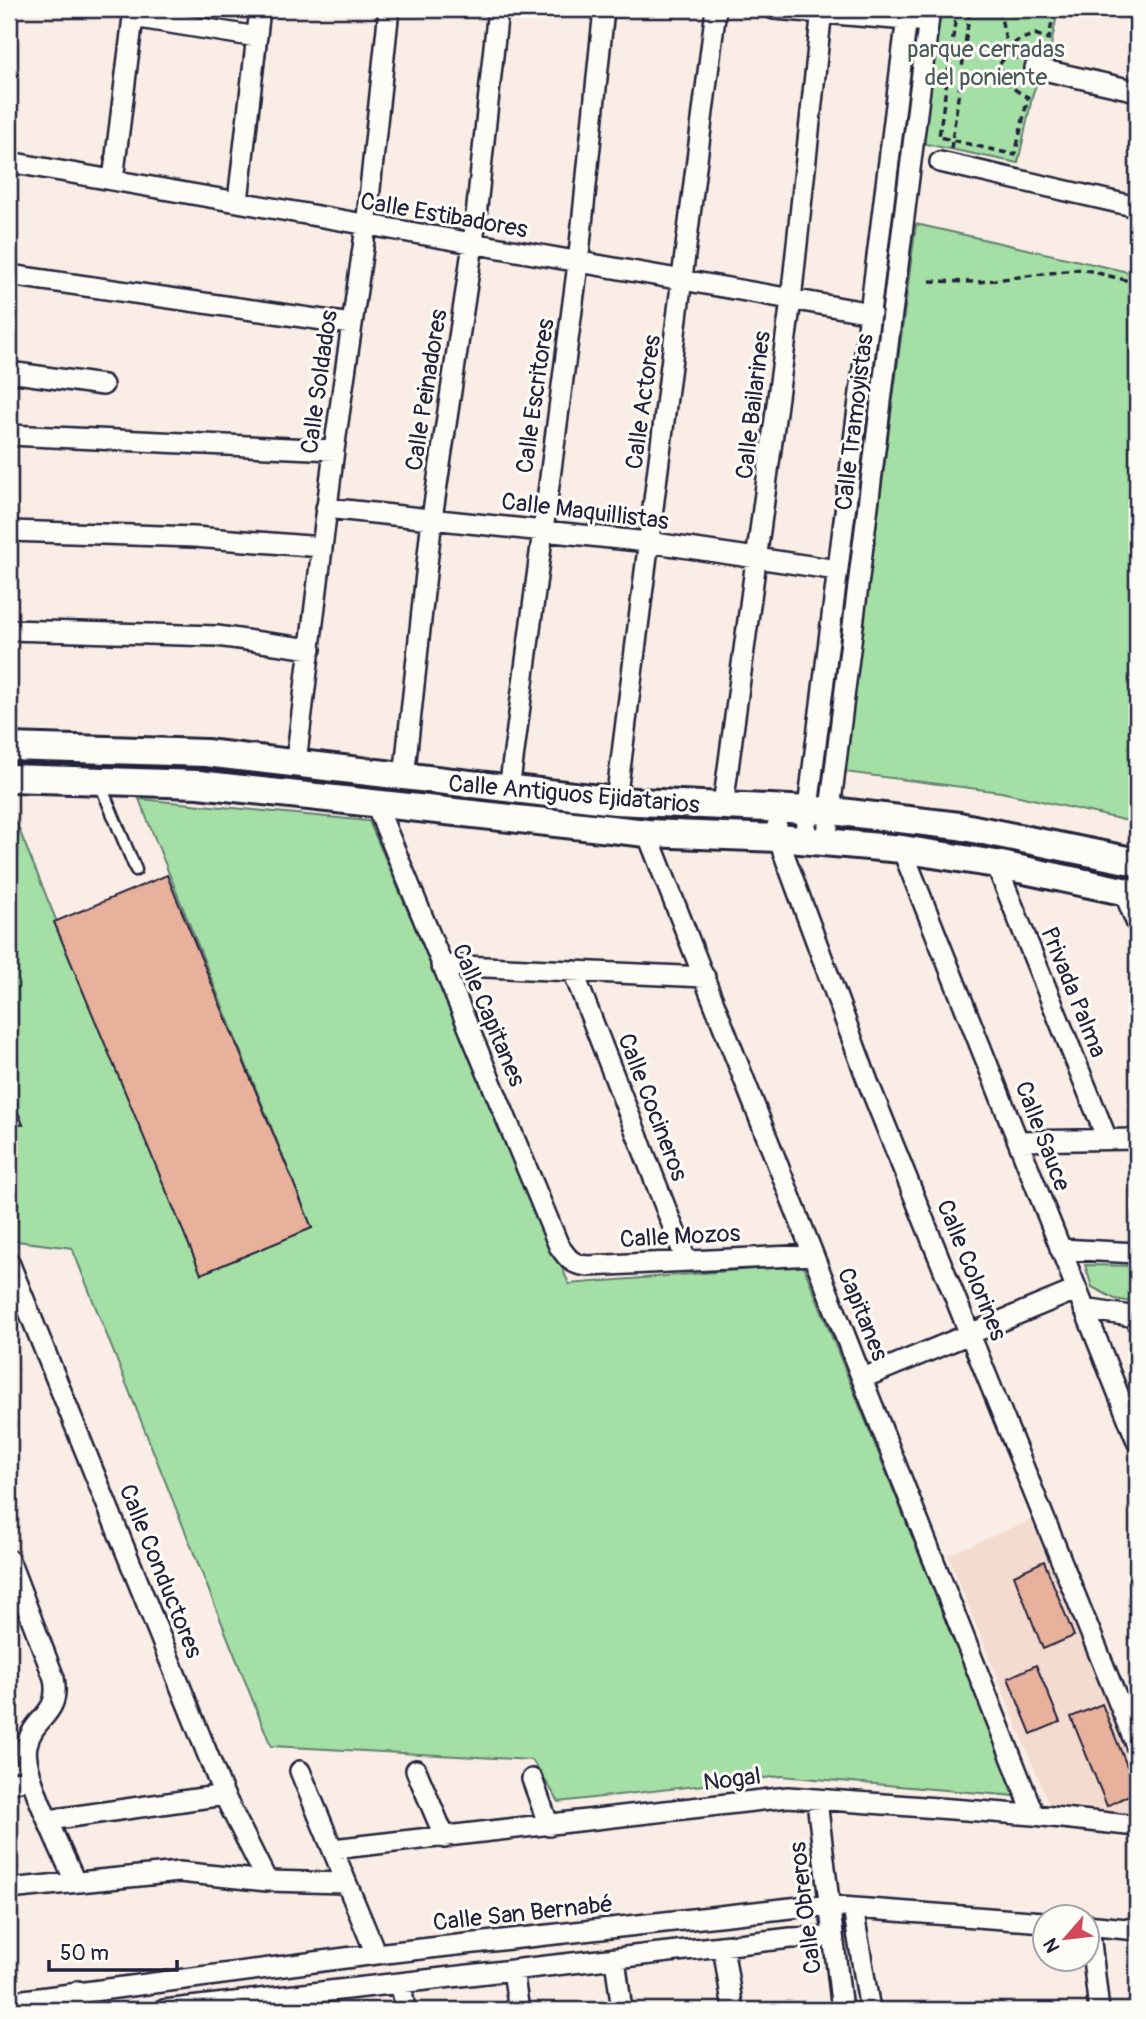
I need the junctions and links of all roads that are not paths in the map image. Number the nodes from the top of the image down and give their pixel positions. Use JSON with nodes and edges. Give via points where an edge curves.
{"nodes":[{"id":1,"x":260,"y":9,"type":"edge"},
{"id":2,"x":389,"y":9,"type":"edge"},
{"id":3,"x":498,"y":9,"type":"edge"},
{"id":4,"x":604,"y":9,"type":"edge"},
{"id":5,"x":716,"y":9,"type":"edge"},
{"id":6,"x":774,"y":9,"type":"edge"},
{"id":7,"x":822,"y":11,"type":"edge"},
{"id":8,"x":133,"y":13,"type":"edge"},
{"id":9,"x":881,"y":14,"type":"edge"},
{"id":10,"x":907,"y":14,"type":"edge"},
{"id":11,"x":930,"y":15,"type":"edge"},
{"id":12,"x":257,"y":37,"type":"junction"},
{"id":13,"x":1035,"y":68,"type":"road end"},
{"id":14,"x":1137,"y":91,"type":"edge"},
{"id":15,"x":9,"y":162,"type":"edge"},
{"id":16,"x":945,"y":163,"type":"road end"},
{"id":17,"x":113,"y":180,"type":"junction"},
{"id":18,"x":238,"y":201,"type":"junction"},
{"id":19,"x":1137,"y":207,"type":"edge"},
{"id":20,"x":366,"y":227,"type":"junction"},
{"id":21,"x":473,"y":244,"type":"junction"},
{"id":22,"x":578,"y":264,"type":"junction"},
{"id":23,"x":9,"y":275,"type":"edge"},
{"id":24,"x":684,"y":282,"type":"junction"},
{"id":25,"x":791,"y":300,"type":"junction"},
{"id":26,"x":871,"y":313,"type":"junction"},
{"id":27,"x":351,"y":324,"type":"junction"},
{"id":28,"x":9,"y":372,"type":"edge"},
{"id":29,"x":103,"y":385,"type":"dead end"},
{"id":30,"x":9,"y":435,"type":"edge"},
{"id":31,"x":334,"y":450,"type":"junction"},
{"id":32,"x":326,"y":508,"type":"junction"},
{"id":33,"x":432,"y":517,"type":"junction"},
{"id":34,"x":9,"y":531,"type":"edge"},
{"id":35,"x":541,"y":531,"type":"junction"},
{"id":36,"x":648,"y":542,"type":"junction"},
{"id":37,"x":322,"y":547,"type":"junction"},
{"id":38,"x":758,"y":558,"type":"junction"},
{"id":39,"x":837,"y":570,"type":"junction"},
{"id":40,"x":9,"y":630,"type":"edge"},
{"id":41,"x":311,"y":649,"type":"junction"},
{"id":42,"x":9,"y":747,"type":"edge"},
{"id":43,"x":296,"y":762,"type":"junction"},
{"id":44,"x":9,"y":778,"type":"edge"},
{"id":45,"x":404,"y":778,"type":"junction"},
{"id":46,"x":99,"y":780,"type":"junction"},
{"id":47,"x":509,"y":790,"type":"junction"},
{"id":48,"x":375,"y":802,"type":"junction"},
{"id":49,"x":616,"y":802,"type":"junction"},
{"id":50,"x":723,"y":806,"type":"junction"},
{"id":51,"x":775,"y":807,"type":"junction"},
{"id":52,"x":821,"y":810,"type":"junction"},
{"id":53,"x":647,"y":832,"type":"junction"},
{"id":54,"x":778,"y":838,"type":"junction"},
{"id":55,"x":815,"y":841,"type":"junction"},
{"id":56,"x":902,"y":849,"type":"junction"},
{"id":57,"x":1137,"y":862,"type":"edge"},
{"id":58,"x":996,"y":864,"type":"junction"},
{"id":59,"x":135,"y":870,"type":"dead end"},
{"id":60,"x":1131,"y":893,"type":"edge"},
{"id":61,"x":1137,"y":924,"type":"edge"},
{"id":62,"x":441,"y":964,"type":"junction"},
{"id":63,"x":573,"y":971,"type":"junction"},
{"id":64,"x":705,"y":977,"type":"junction"},
{"id":65,"x":1107,"y":1139,"type":"junction"},
{"id":66,"x":1137,"y":1139,"type":"edge"},
{"id":67,"x":1019,"y":1141,"type":"junction"},
{"id":68,"x":559,"y":1246,"type":"joint"},
{"id":69,"x":1060,"y":1249,"type":"junction"},
{"id":70,"x":1137,"y":1253,"type":"edge"},
{"id":71,"x":813,"y":1255,"type":"junction"},
{"id":72,"x":687,"y":1260,"type":"junction"},
{"id":73,"x":13,"y":1269,"type":"edge"},
{"id":74,"x":1076,"y":1290,"type":"junction"},
{"id":75,"x":1084,"y":1309,"type":"junction"},
{"id":76,"x":1137,"y":1317,"type":"edge"},
{"id":77,"x":972,"y":1334,"type":"junction"},
{"id":78,"x":863,"y":1378,"type":"junction"},
{"id":79,"x":1137,"y":1441,"type":"edge"},
{"id":80,"x":9,"y":1560,"type":"edge"},
{"id":81,"x":1137,"y":1748,"type":"edge"},
{"id":82,"x":416,"y":1770,"type":"dead end"},
{"id":83,"x":300,"y":1771,"type":"dead end"},
{"id":84,"x":31,"y":1779,"type":"junction"},
{"id":85,"x":531,"y":1779,"type":"dead end"},
{"id":86,"x":9,"y":1783,"type":"edge"},
{"id":87,"x":224,"y":1796,"type":"junction"},
{"id":88,"x":817,"y":1801,"type":"junction"},
{"id":89,"x":1034,"y":1815,"type":"junction"},
{"id":90,"x":49,"y":1820,"type":"junction"},
{"id":91,"x":549,"y":1826,"type":"junction"},
{"id":92,"x":1137,"y":1826,"type":"edge"},
{"id":93,"x":445,"y":1838,"type":"junction"},
{"id":94,"x":333,"y":1849,"type":"junction"},
{"id":95,"x":267,"y":1881,"type":"junction"},
{"id":96,"x":75,"y":1882,"type":"junction"},
{"id":97,"x":346,"y":1883,"type":"junction"},
{"id":98,"x":9,"y":1889,"type":"edge"},
{"id":99,"x":828,"y":1906,"type":"junction"},
{"id":100,"x":853,"y":1908,"type":"junction"},
{"id":101,"x":1030,"y":1921,"type":"edge"},
{"id":102,"x":1100,"y":1926,"type":"edge"},
{"id":103,"x":1137,"y":1930,"type":"edge"},
{"id":104,"x":831,"y":1937,"type":"junction"},
{"id":105,"x":723,"y":1946,"type":"junction"},
{"id":106,"x":376,"y":1954,"type":"junction"},
{"id":107,"x":615,"y":1959,"type":"junction"},
{"id":108,"x":513,"y":1971,"type":"junction"},
{"id":109,"x":1094,"y":1974,"type":"edge"},
{"id":110,"x":186,"y":1977,"type":"junction"},
{"id":111,"x":401,"y":1984,"type":"junction"},
{"id":112,"x":9,"y":2001,"type":"edge"},
{"id":113,"x":78,"y":2001,"type":"edge"},
{"id":114,"x":294,"y":2002,"type":"edge"},
{"id":115,"x":190,"y":2009,"type":"edge"},
{"id":116,"x":164,"y":2010,"type":"edge"},
{"id":117,"x":405,"y":2010,"type":"edge"},
{"id":118,"x":519,"y":2010,"type":"edge"},
{"id":119,"x":622,"y":2010,"type":"edge"},
{"id":120,"x":733,"y":2010,"type":"edge"},
{"id":121,"x":842,"y":2010,"type":"edge"},
{"id":122,"x":870,"y":2010,"type":"edge"},
{"id":123,"x":1099,"y":2010,"type":"edge"}],
"edges":[{"from":1,"to":12,"type":"street"},
{"from":2,"to":20,"type":"street","name":"Calle Soldados"},
{"from":3,"to":21,"type":"street","name":"Calle Peinadores"},
{"from":4,"to":22,"type":"street","name":"Calle Escritores"},
{"from":5,"to":24,"type":"street","name":"Calle Actores"},
{"from":6,"to":7,"type":"street"},
{"from":7,"to":9,"type":"street"},
{"from":7,"to":25,"type":"street","name":"Calle Bailarines"},
{"from":8,"to":12,"type":"street"},
{"from":8,"to":17,"type":"street"},
{"from":9,"to":10,"type":"street"},
{"from":10,"to":11,"type":"street"},
{"from":10,"to":26,"type":"street","name":"Calle Tramoyistas"},
{"from":11,"to":52,"type":"street","name":"Calle Tramoyistas"},
{"from":12,"to":18,"type":"street"},
{"from":13,"to":14,"type":"street"},
{"from":15,"to":17,"type":"street","name":"Calle Estibadores"},
{"from":16,"to":19,"type":"street"},
{"from":17,"to":18,"type":"street","name":"Calle Estibadores"},
{"from":18,"to":20,"type":"street","name":"Calle Estibadores"},
{"from":20,"to":21,"type":"street","name":"Calle Estibadores"},
{"from":20,"to":27,"type":"street","name":"Calle Soldados"},
{"from":21,"to":22,"type":"street","name":"Calle Estibadores"},
{"from":21,"to":33,"type":"street","name":"Calle Peinadores"},
{"from":22,"to":24,"type":"street","name":"Calle Estibadores"},
{"from":22,"to":35,"type":"street","name":"Calle Escritores"},
{"from":23,"to":27,"type":"street"},
{"from":24,"to":25,"type":"street","name":"Calle Estibadores"},
{"from":24,"to":36,"type":"street","name":"Calle Actores"},
{"from":25,"to":26,"type":"street","name":"Calle Estibadores"},
{"from":25,"to":38,"type":"street","name":"Calle Bailarines"},
{"from":26,"to":39,"type":"street","name":"Calle Tramoyistas"},
{"from":27,"to":31,"type":"street","name":"Calle Soldados"},
{"from":28,"to":29,"type":"street"},
{"from":30,"to":31,"type":"street"},
{"from":31,"to":32,"type":"street","name":"Calle Soldados"},
{"from":32,"to":33,"type":"street","name":"Calle Maquillistas"},
{"from":32,"to":37,"type":"street","name":"Calle Soldados"},
{"from":33,"to":35,"type":"street","name":"Calle Maquillistas"},
{"from":33,"to":45,"type":"street","name":"Calle Peinadores"},
{"from":34,"to":37,"type":"street"},
{"from":35,"to":36,"type":"street","name":"Calle Maquillistas"},
{"from":35,"to":47,"type":"street","name":"Calle Escritores"},
{"from":36,"to":38,"type":"street","name":"Calle Maquillistas"},
{"from":36,"to":49,"type":"street","name":"Calle Actores"},
{"from":37,"to":41,"type":"street","name":"Calle Soldados"},
{"from":38,"to":39,"type":"street","name":"Calle Maquillistas"},
{"from":38,"to":50,"type":"street","name":"Calle Bailarines"},
{"from":39,"to":52,"type":"street","name":"Calle Tramoyistas"},
{"from":40,"to":41,"type":"street","via":[[204,636]]},
{"from":41,"to":43,"type":"street","name":"Calle Soldados"},
{"from":42,"to":43,"type":"street","name":"Calle Antiguos Ejidatarios","via":[[206,753]]},
{"from":43,"to":45,"type":"street","name":"Calle Antiguos Ejidatarios"},
{"from":44,"to":46,"type":"street","name":"Calle Antiguos Ejidatarios"},
{"from":45,"to":47,"type":"street","name":"Calle Antiguos Ejidatarios"},
{"from":46,"to":48,"type":"street","name":"Calle Antiguos Ejidatarios","via":[[198,784]]},
{"from":46,"to":59,"type":"lane"},
{"from":47,"to":49,"type":"street","name":"Calle Antiguos Ejidatarios"},
{"from":48,"to":53,"type":"street","name":"Calle Antiguos Ejidatarios"},
{"from":48,"to":62,"type":"street","name":"Calle Capitanes"},
{"from":49,"to":50,"type":"street","name":"Calle Antiguos Ejidatarios"},
{"from":50,"to":51,"type":"street","name":"Calle Antiguos Ejidatarios"},
{"from":51,"to":52,"type":"street","name":"Calle Antiguos Ejidatarios"},
{"from":51,"to":54,"type":"street","name":"Calle Colorines"},
{"from":52,"to":55,"type":"street","name":"Calle Tramoyistas"},
{"from":52,"to":57,"type":"street","name":"Calle Antiguos Ejidatarios","via":[[960,826]]},
{"from":53,"to":54,"type":"street","name":"Calle Antiguos Ejidatarios"},
{"from":53,"to":64,"type":"street","name":"Capitanes"},
{"from":54,"to":55,"type":"street","name":"Calle Antiguos Ejidatarios"},
{"from":54,"to":77,"type":"street","name":"Calle Colorines","via":[[868,1082]]},
{"from":55,"to":56,"type":"street","name":"Calle Antiguos Ejidatarios"},
{"from":56,"to":58,"type":"street","name":"Calle Antiguos Ejidatarios"},
{"from":56,"to":67,"type":"street","name":"Calle Sauce"},
{"from":58,"to":60,"type":"street","name":"Calle Antiguos Ejidatarios"},
{"from":58,"to":65,"type":"street","name":"Privada Palma"},
{"from":60,"to":61,"type":"street"},
{"from":62,"to":63,"type":"street"},
{"from":62,"to":68,"type":"street","name":"Calle Capitanes"},
{"from":63,"to":64,"type":"street"},
{"from":63,"to":72,"type":"street","name":"Calle Cocineros"},
{"from":64,"to":71,"type":"street","name":"Capitanes"},
{"from":65,"to":66,"type":"street"},
{"from":65,"to":67,"type":"street"},
{"from":67,"to":69,"type":"street","name":"Calle Sauce"},
{"from":68,"to":72,"type":"street","name":"Calle Mozos","via":[[577,1265]]},
{"from":69,"to":70,"type":"street"},
{"from":69,"to":74,"type":"street","name":"Calle Sauce"},
{"from":71,"to":72,"type":"street","name":"Calle Mozos"},
{"from":71,"to":78,"type":"street","name":"Capitanes"},
{"from":73,"to":87,"type":"street","name":"Calle Conductores"},
{"from":74,"to":75,"type":"street","name":"Calle Sauce"},
{"from":74,"to":77,"type":"street"},
{"from":75,"to":76,"type":"street"},
{"from":75,"to":79,"type":"street","name":"Calle Sauce"},
{"from":77,"to":78,"type":"street"},
{"from":77,"to":81,"type":"street","name":"Calle Colorines"},
{"from":78,"to":89,"type":"street","name":"Capitanes"},
{"from":80,"to":84,"type":"street","via":[[57,1692],[54,1706],[27,1743]]},
{"from":82,"to":93,"type":"street"},
{"from":83,"to":94,"type":"street"},
{"from":84,"to":86,"type":"street"},
{"from":84,"to":90,"type":"street"},
{"from":85,"to":91,"type":"street"},
{"from":87,"to":90,"type":"street"},
{"from":87,"to":95,"type":"street","name":"Calle Conductores"},
{"from":88,"to":89,"type":"street","name":"Nogal"},
{"from":88,"to":91,"type":"street","name":"Nogal","via":[[759,1799]]},
{"from":88,"to":99,"type":"street","name":"Calle Obreros"},
{"from":89,"to":92,"type":"street","name":"Nogal"},
{"from":90,"to":96,"type":"street"},
{"from":91,"to":93,"type":"street","name":"Nogal"},
{"from":93,"to":94,"type":"street","name":"Nogal"},
{"from":94,"to":97,"type":"street"},
{"from":95,"to":96,"type":"street","via":[[179,1872]]},
{"from":95,"to":97,"type":"street"},
{"from":96,"to":98,"type":"street"},
{"from":97,"to":106,"type":"street"},
{"from":99,"to":100,"type":"street","name":"Calle San Bernabé"},
{"from":99,"to":104,"type":"street","name":"Calle Obreros"},
{"from":99,"to":106,"type":"street","name":"Calle San Bernabé"},
{"from":100,"to":101,"type":"street","name":"Calle San Bernabé"},
{"from":100,"to":122,"type":"street"},
{"from":102,"to":103,"type":"street"},
{"from":104,"to":105,"type":"street"},
{"from":104,"to":121,"type":"street","name":"Calle Obreros"},
{"from":105,"to":107,"type":"street"},
{"from":105,"to":120,"type":"street"},
{"from":106,"to":110,"type":"street","name":"Calle San Bernabé"},
{"from":107,"to":108,"type":"street"},
{"from":107,"to":119,"type":"street"},
{"from":108,"to":111,"type":"street"},
{"from":108,"to":118,"type":"street"},
{"from":109,"to":123,"type":"street"},
{"from":110,"to":113,"type":"street","name":"Calle San Bernabé"},
{"from":110,"to":115,"type":"street"},
{"from":111,"to":114,"type":"street"},
{"from":111,"to":117,"type":"street"},
{"from":112,"to":113,"type":"street","name":"Calle San Bernabé"},
{"from":114,"to":115,"type":"street"},
{"from":115,"to":116,"type":"street"}]}
